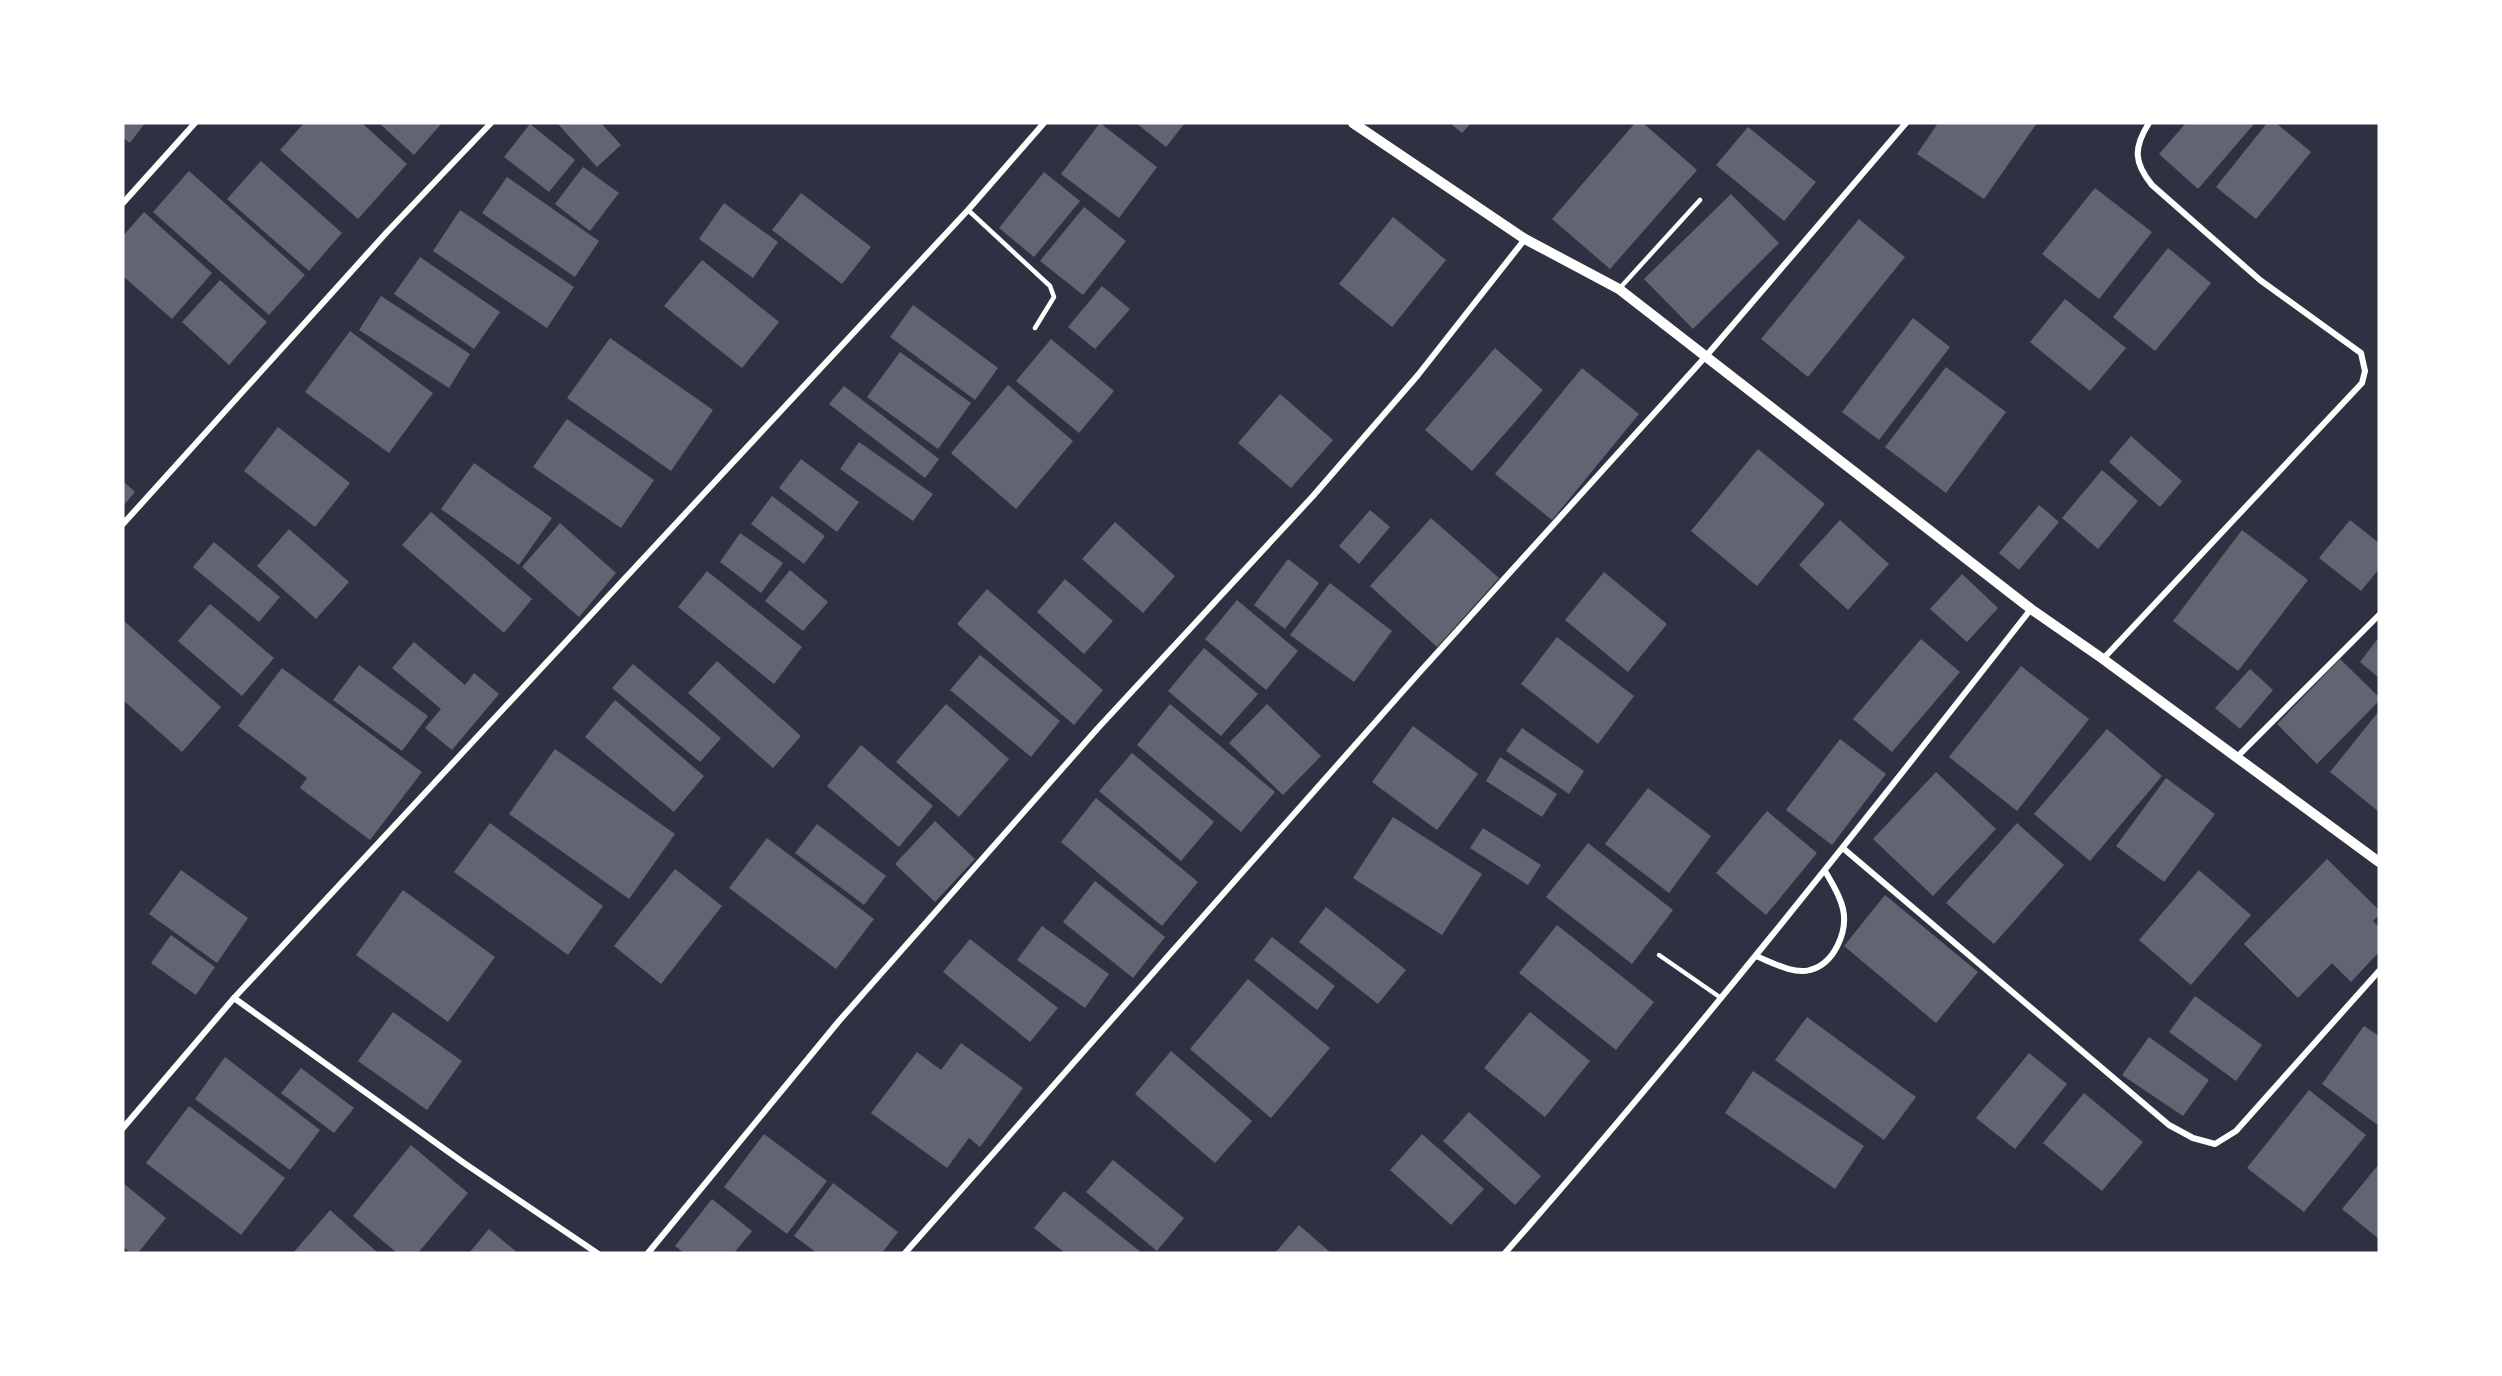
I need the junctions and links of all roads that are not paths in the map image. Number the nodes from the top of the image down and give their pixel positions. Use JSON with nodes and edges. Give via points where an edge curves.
{"nodes":[{"id":1,"x":195,"y":123,"type":"edge"},
{"id":2,"x":491,"y":123,"type":"edge"},
{"id":3,"x":1044,"y":123,"type":"edge"},
{"id":4,"x":1353,"y":123,"type":"edge"},
{"id":5,"x":1906,"y":123,"type":"edge"},
{"id":6,"x":2149,"y":123,"type":"edge"},
{"id":7,"x":1700,"y":200,"type":"dead end"},
{"id":8,"x":123,"y":202,"type":"edge"},
{"id":9,"x":968,"y":210,"type":"junction"},
{"id":10,"x":1525,"y":239,"type":"junction"},
{"id":11,"x":1619,"y":289,"type":"junction"},
{"id":12,"x":1035,"y":328,"type":"dead end"},
{"id":13,"x":1707,"y":355,"type":"junction"},
{"id":14,"x":123,"y":524,"type":"edge"},
{"id":15,"x":2031,"y":609,"type":"junction"},
{"id":16,"x":2379,"y":615,"type":"edge"},
{"id":17,"x":2103,"y":659,"type":"junction"},
{"id":18,"x":2236,"y":758,"type":"junction"},
{"id":19,"x":1844,"y":849,"type":"junction"},
{"id":20,"x":2379,"y":862,"type":"edge"},
{"id":21,"x":1825,"y":870,"type":"junction"},
{"id":22,"x":1659,"y":955,"type":"dead end"},
{"id":23,"x":1756,"y":956,"type":"junction"},
{"id":24,"x":2379,"y":971,"type":"edge"},
{"id":25,"x":234,"y":998,"type":"junction"},
{"id":26,"x":1721,"y":998,"type":"junction"},
{"id":27,"x":123,"y":1128,"type":"edge"},
{"id":28,"x":597,"y":1253,"type":"edge"},
{"id":29,"x":648,"y":1253,"type":"edge"},
{"id":30,"x":905,"y":1253,"type":"edge"},
{"id":31,"x":1505,"y":1253,"type":"edge"}],
"edges":[{"from":1,"to":8,"type":"street"},
{"from":2,"to":14,"type":"street"},
{"from":3,"to":9,"type":"street"},
{"from":4,"to":10,"type":"street"},
{"from":5,"to":13,"type":"street"},
{"from":6,"to":17,"type":"street","via":[[2140,136],[2137,152],[2141,171],[2152,185],[2260,280],[2348,341],[2361,353],[2365,372],[2362,383]]},
{"from":7,"to":11,"type":"lane"},
{"from":9,"to":12,"type":"lane","via":[[1050,286],[1054,297]]},
{"from":9,"to":25,"type":"street"},
{"from":10,"to":11,"type":"street"},
{"from":10,"to":29,"type":"street","via":[[1411,383],[1090,736],[839,1021]]},
{"from":11,"to":13,"type":"street"},
{"from":13,"to":15,"type":"street"},
{"from":13,"to":30,"type":"street","via":[[1418,674]]},
{"from":15,"to":17,"type":"street"},
{"from":15,"to":19,"type":"street"},
{"from":16,"to":18,"type":"street"},
{"from":17,"to":18,"type":"street"},
{"from":18,"to":20,"type":"street"},
{"from":19,"to":21,"type":"street"},
{"from":19,"to":24,"type":"street","via":[[2169,1125],[2215,1144],[2236,1131]]},
{"from":21,"to":23,"type":"street"},
{"from":21,"to":23,"type":"street","via":[[1844,911],[1842,937],[1827,961],[1809,971],[1784,968]]},
{"from":22,"to":26,"type":"lane"},
{"from":23,"to":26,"type":"street"},
{"from":25,"to":27,"type":"street"},
{"from":25,"to":28,"type":"street"},
{"from":26,"to":31,"type":"street"}]}
